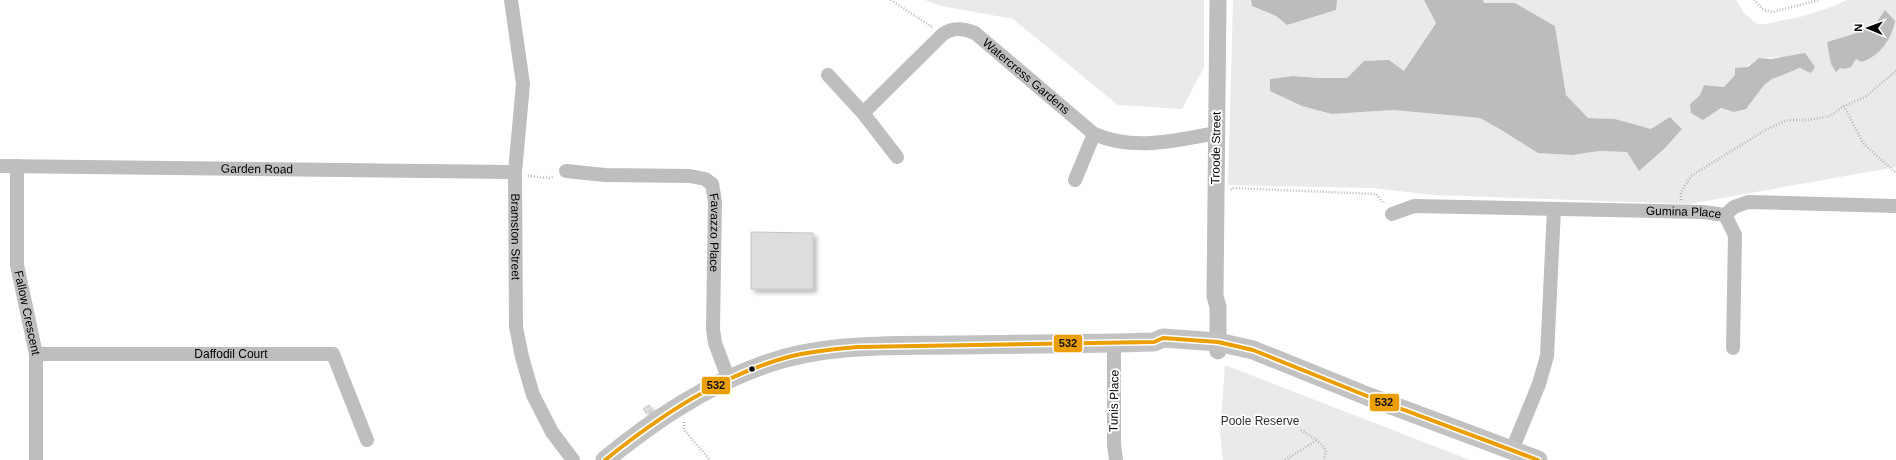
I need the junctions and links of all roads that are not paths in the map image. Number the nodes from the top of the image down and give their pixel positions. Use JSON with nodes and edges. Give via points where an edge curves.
{"nodes":[{"id":1,"x":511,"y":0,"type":"edge"},
{"id":2,"x":1218,"y":0,"type":"edge"},
{"id":3,"x":828,"y":75,"type":"dead end"},
{"id":4,"x":863,"y":113,"type":"junction"},
{"id":5,"x":1216,"y":133,"type":"junction"},
{"id":6,"x":1094,"y":134,"type":"junction"},
{"id":7,"x":897,"y":157,"type":"dead end"},
{"id":8,"x":0,"y":166,"type":"edge"},
{"id":9,"x":17,"y":166,"type":"junction"},
{"id":10,"x":566,"y":171,"type":"road end"},
{"id":11,"x":515,"y":172,"type":"junction"},
{"id":12,"x":1075,"y":180,"type":"dead end"},
{"id":13,"x":1896,"y":206,"type":"edge"},
{"id":14,"x":1554,"y":209,"type":"junction"},
{"id":15,"x":1392,"y":214,"type":"road end"},
{"id":16,"x":1725,"y":215,"type":"junction"},
{"id":17,"x":1114,"y":343,"type":"junction"},
{"id":18,"x":1213,"y":346,"type":"junction"},
{"id":19,"x":1733,"y":348,"type":"dead end"},
{"id":20,"x":36,"y":354,"type":"junction"},
{"id":21,"x":729,"y":380,"type":"junction"},
{"id":22,"x":367,"y":440,"type":"dead end"},
{"id":23,"x":1512,"y":450,"type":"junction"},
{"id":24,"x":36,"y":460,"type":"edge"},
{"id":25,"x":573,"y":460,"type":"edge"},
{"id":26,"x":605,"y":460,"type":"edge"},
{"id":27,"x":1116,"y":460,"type":"edge"},
{"id":28,"x":1538,"y":460,"type":"edge"}],
"edges":[{"from":1,"to":11,"type":"street","name":"Bramston Street","via":[[523,84]]},
{"from":2,"to":5,"type":"street","name":"Troode Street"},
{"from":3,"to":4,"type":"street"},
{"from":4,"to":6,"type":"street","name":"Watercress Gardens","via":[[943,34],[950,29],[958,29],[975,33]]},
{"from":4,"to":7,"type":"street"},
{"from":5,"to":6,"type":"street","name":"Watercress Gardens","via":[[1146,144],[1108,140]]},
{"from":5,"to":18,"type":"street","name":"Troode Street","via":[[1215,296],[1209,308]]},
{"from":6,"to":12,"type":"street"},
{"from":8,"to":9,"type":"street","name":"Garden Road"},
{"from":9,"to":11,"type":"street","name":"Garden Road"},
{"from":9,"to":20,"type":"street","name":"Fallow Crescent","via":[[17,265]]},
{"from":10,"to":21,"type":"street","name":"Favazzo Place","via":[[605,175],[690,176],[705,179],[712,184],[715,202],[713,329],[715,343]]},
{"from":11,"to":25,"type":"street","name":"Bramston Street","via":[[516,327],[522,357],[540,411]]},
{"from":13,"to":16,"type":"street","via":[[1748,202],[1734,207]]},
{"from":14,"to":15,"type":"street","name":"Gumina Place","via":[[1414,206]]},
{"from":14,"to":16,"type":"street","name":"Gumina Place"},
{"from":14,"to":23,"type":"street","via":[[1547,356],[1539,384]]},
{"from":16,"to":19,"type":"street","name":"Gumina Place","via":[[1735,235]]},
{"from":17,"to":18,"type":"main road","via":[[1154,342],[1162,348]]},
{"from":17,"to":21,"type":"main road","via":[[876,345],[794,356]]},
{"from":17,"to":27,"type":"street","name":"Tunis Place"},
{"from":18,"to":23,"type":"main road","via":[[1251,357],[1266,356]]},
{"from":20,"to":22,"type":"street","name":"Daffodil Court","via":[[333,354]]},
{"from":20,"to":24,"type":"street","name":"Fallow Crescent"},
{"from":21,"to":26,"type":"main road","via":[[680,405]]},
{"from":23,"to":28,"type":"main road"}]}
